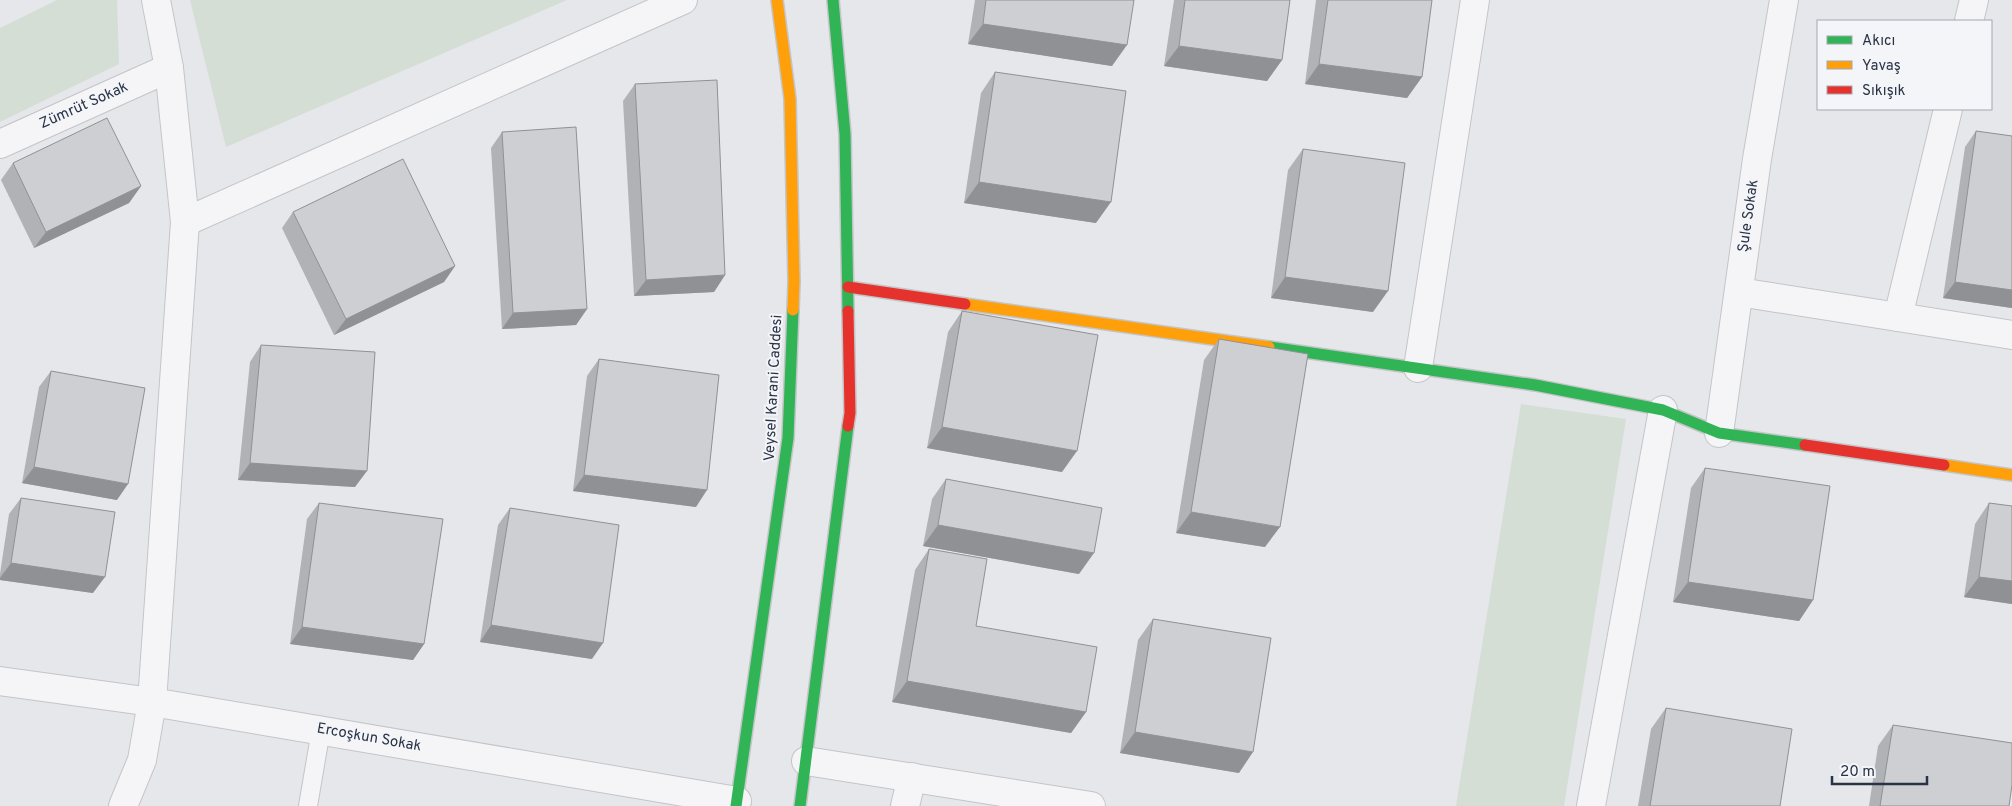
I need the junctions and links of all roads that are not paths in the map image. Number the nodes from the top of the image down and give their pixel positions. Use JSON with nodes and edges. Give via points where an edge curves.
{"nodes":[{"id":1,"x":156,"y":0,"type":"edge"},
{"id":2,"x":683,"y":0,"type":"edge"},
{"id":3,"x":777,"y":0,"type":"edge"},
{"id":4,"x":833,"y":0,"type":"edge"},
{"id":5,"x":1475,"y":0,"type":"edge"},
{"id":6,"x":1784,"y":0,"type":"edge"},
{"id":7,"x":1974,"y":0,"type":"edge"},
{"id":8,"x":1969,"y":20,"type":"edge"},
{"id":9,"x":169,"y":68,"type":"junction"},
{"id":10,"x":1948,"y":110,"type":"edge"},
{"id":11,"x":0,"y":144,"type":"edge"},
{"id":12,"x":185,"y":222,"type":"junction"},
{"id":13,"x":848,"y":287,"type":"junction"},
{"id":14,"x":1739,"y":292,"type":"junction"},
{"id":15,"x":1898,"y":317,"type":"junction"},
{"id":16,"x":2012,"y":335,"type":"edge"},
{"id":17,"x":1418,"y":368,"type":"junction"},
{"id":18,"x":1663,"y":410,"type":"junction"},
{"id":19,"x":1719,"y":433,"type":"junction"},
{"id":20,"x":2012,"y":476,"type":"edge"},
{"id":21,"x":0,"y":682,"type":"edge"},
{"id":22,"x":152,"y":702,"type":"junction"},
{"id":23,"x":321,"y":730,"type":"junction"},
{"id":24,"x":806,"y":760,"type":"junction"},
{"id":25,"x":912,"y":777,"type":"junction"},
{"id":26,"x":736,"y":803,"type":"edge"},
{"id":27,"x":123,"y":806,"type":"edge"},
{"id":28,"x":308,"y":806,"type":"edge"},
{"id":29,"x":800,"y":806,"type":"edge"},
{"id":30,"x":905,"y":806,"type":"edge"},
{"id":31,"x":1091,"y":806,"type":"edge"},
{"id":32,"x":1592,"y":806,"type":"edge"}],
"edges":[{"from":1,"to":9,"type":"street"},
{"from":2,"to":12,"type":"street"},
{"from":3,"to":26,"type":"main road","name":"Veysel Karani Caddesi","via":[[790,99],[794,281],[788,438]]},
{"from":4,"to":13,"type":"main road","via":[[845,134]]},
{"from":5,"to":17,"type":"street"},
{"from":6,"to":14,"type":"street","name":"Şule Sokak"},
{"from":7,"to":8,"type":"street"},
{"from":9,"to":11,"type":"street","name":"Zümrüt Sokak"},
{"from":9,"to":12,"type":"street"},
{"from":10,"to":15,"type":"street"},
{"from":12,"to":22,"type":"street"},
{"from":13,"to":17,"type":"main road"},
{"from":13,"to":24,"type":"main road","via":[[850,413]]},
{"from":14,"to":15,"type":"street"},
{"from":14,"to":19,"type":"street","name":"Şule Sokak"},
{"from":15,"to":16,"type":"street"},
{"from":17,"to":18,"type":"main road","via":[[1535,385]]},
{"from":18,"to":19,"type":"main road"},
{"from":18,"to":32,"type":"street"},
{"from":19,"to":20,"type":"main road"},
{"from":21,"to":22,"type":"street","name":"Ercoşkun Sokak"},
{"from":22,"to":23,"type":"street","name":"Ercoşkun Sokak"},
{"from":22,"to":27,"type":"street","via":[[142,760]]},
{"from":23,"to":26,"type":"street","name":"Ercoşkun Sokak"},
{"from":23,"to":28,"type":"lane"},
{"from":24,"to":25,"type":"street"},
{"from":24,"to":29,"type":"main road"},
{"from":25,"to":30,"type":"street"},
{"from":25,"to":31,"type":"street"}]}
